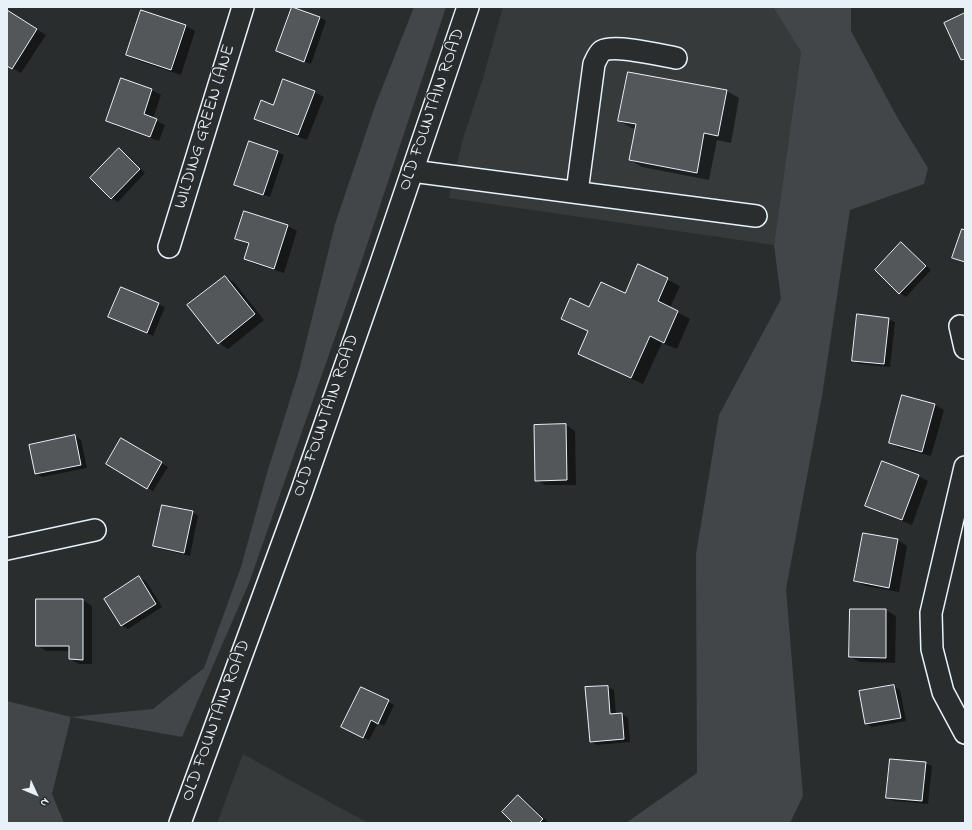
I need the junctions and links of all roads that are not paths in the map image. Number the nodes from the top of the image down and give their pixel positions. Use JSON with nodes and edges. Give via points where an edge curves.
{"nodes":[{"id":1,"x":243,"y":7,"type":"edge"},
{"id":2,"x":468,"y":7,"type":"edge"},
{"id":3,"x":676,"y":58,"type":"dead end"},
{"id":4,"x":412,"y":171,"type":"junction"},
{"id":5,"x":577,"y":192,"type":"junction"},
{"id":6,"x":756,"y":216,"type":"dead end"},
{"id":7,"x":169,"y":247,"type":"dead end"},
{"id":8,"x":960,"y":326,"type":"dead end"},
{"id":9,"x":965,"y":348,"type":"edge"},
{"id":10,"x":965,"y":467,"type":"edge"},
{"id":11,"x":94,"y":530,"type":"dead end"},
{"id":12,"x":7,"y":549,"type":"edge"},
{"id":13,"x":965,"y":733,"type":"edge"},
{"id":14,"x":180,"y":823,"type":"edge"}],
"edges":[{"from":1,"to":7,"type":"street","name":"WILDING GREEN LANE"},
{"from":2,"to":4,"type":"street","name":"OLD FOUNTAIN ROAD"},
{"from":3,"to":5,"type":"street","via":[[620,49],[600,52],[594,64]]},
{"from":4,"to":5,"type":"street"},
{"from":4,"to":14,"type":"street","name":"OLD FOUNTAIN ROAD","via":[[296,506]]},
{"from":5,"to":6,"type":"street"},
{"from":8,"to":9,"type":"street"},
{"from":10,"to":13,"type":"street","via":[[931,613],[932,649],[943,692]]},
{"from":11,"to":12,"type":"street"}]}
